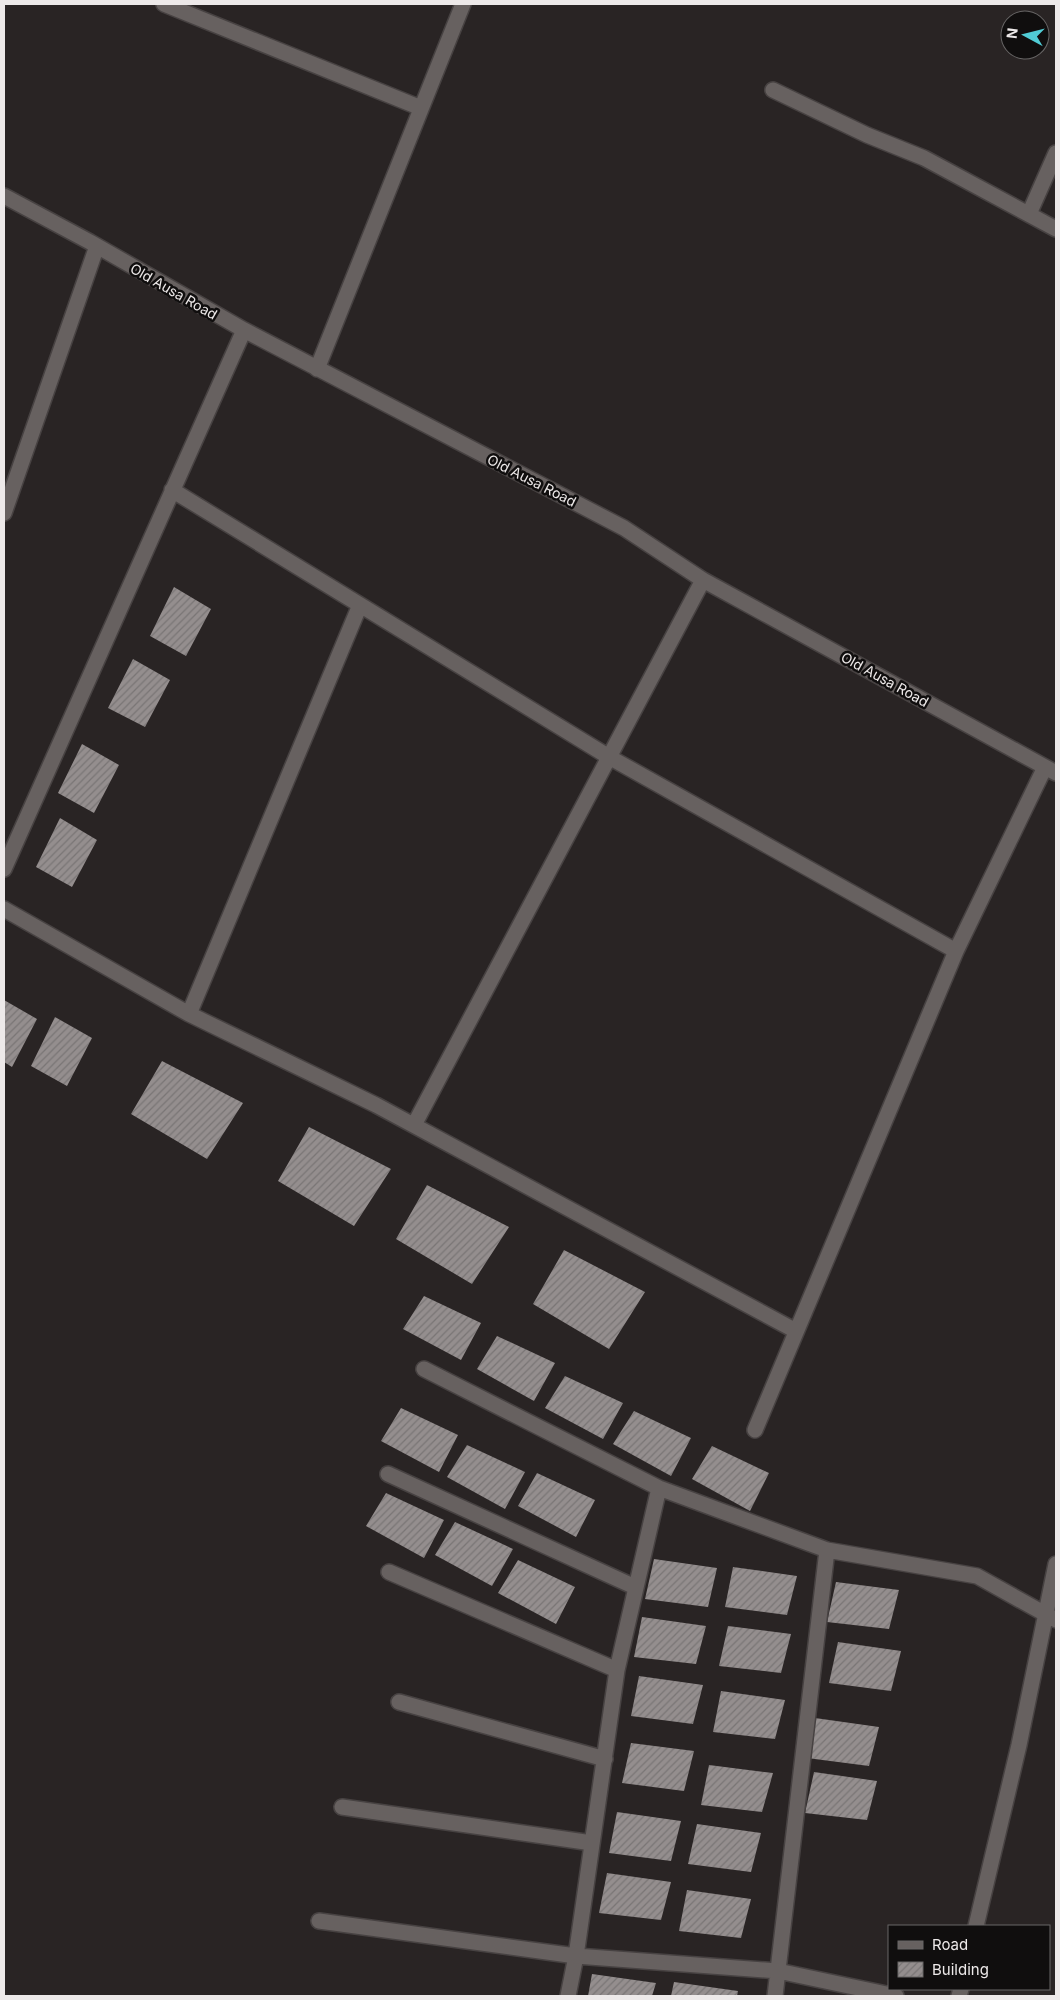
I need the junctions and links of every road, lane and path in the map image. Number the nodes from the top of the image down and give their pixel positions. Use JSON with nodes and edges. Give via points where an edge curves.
{"nodes":[{"id":1,"x":164,"y":4,"type":"edge"},
{"id":2,"x":463,"y":4,"type":"edge"},
{"id":3,"x":773,"y":90,"type":"dead end"},
{"id":4,"x":421,"y":108,"type":"junction"},
{"id":5,"x":1056,"y":153,"type":"edge"},
{"id":6,"x":4,"y":196,"type":"edge"},
{"id":7,"x":1029,"y":214,"type":"junction"},
{"id":8,"x":1056,"y":229,"type":"edge"},
{"id":9,"x":97,"y":246,"type":"junction"},
{"id":10,"x":244,"y":330,"type":"junction"},
{"id":11,"x":317,"y":368,"type":"junction"},
{"id":12,"x":172,"y":490,"type":"junction"},
{"id":13,"x":4,"y":513,"type":"edge"},
{"id":14,"x":703,"y":580,"type":"junction"},
{"id":15,"x":360,"y":605,"type":"junction"},
{"id":16,"x":609,"y":757,"type":"junction"},
{"id":17,"x":1051,"y":770,"type":"edge"},
{"id":18,"x":10,"y":836,"type":"edge"},
{"id":19,"x":4,"y":869,"type":"edge"},
{"id":20,"x":4,"y":909,"type":"edge"},
{"id":21,"x":956,"y":951,"type":"junction"},
{"id":22,"x":188,"y":1014,"type":"junction"},
{"id":23,"x":414,"y":1125,"type":"junction"},
{"id":24,"x":796,"y":1331,"type":"junction"},
{"id":25,"x":424,"y":1369,"type":"dead end"},
{"id":26,"x":755,"y":1430,"type":"dead end"},
{"id":27,"x":388,"y":1474,"type":"dead end"},
{"id":28,"x":659,"y":1488,"type":"junction"},
{"id":29,"x":827,"y":1550,"type":"junction"},
{"id":30,"x":1056,"y":1564,"type":"edge"},
{"id":31,"x":389,"y":1572,"type":"dead end"},
{"id":32,"x":635,"y":1587,"type":"junction"},
{"id":33,"x":1051,"y":1617,"type":"edge"},
{"id":34,"x":617,"y":1670,"type":"junction"},
{"id":35,"x":399,"y":1702,"type":"dead end"},
{"id":36,"x":604,"y":1759,"type":"junction"},
{"id":37,"x":342,"y":1807,"type":"dead end"},
{"id":38,"x":592,"y":1843,"type":"junction"},
{"id":39,"x":319,"y":1921,"type":"dead end"},
{"id":40,"x":976,"y":1925,"type":"edge"},
{"id":41,"x":576,"y":1956,"type":"junction"},
{"id":42,"x":778,"y":1971,"type":"junction"},
{"id":43,"x":568,"y":1996,"type":"edge"},
{"id":44,"x":775,"y":1996,"type":"edge"},
{"id":45,"x":896,"y":1996,"type":"edge"}],
"edges":[{"from":1,"to":4,"type":"street"},
{"from":2,"to":4,"type":"street"},
{"from":3,"to":7,"type":"street","via":[[924,158]]},
{"from":4,"to":11,"type":"street"},
{"from":5,"to":7,"type":"street"},
{"from":6,"to":9,"type":"street","name":"Old Ausa Road"},
{"from":7,"to":8,"type":"street"},
{"from":9,"to":10,"type":"street","name":"Old Ausa Road"},
{"from":9,"to":13,"type":"street"},
{"from":10,"to":11,"type":"street","name":"Old Ausa Road"},
{"from":10,"to":12,"type":"street"},
{"from":11,"to":14,"type":"street","name":"Old Ausa Road","via":[[624,528]]},
{"from":12,"to":15,"type":"street"},
{"from":12,"to":18,"type":"street"},
{"from":14,"to":16,"type":"street"},
{"from":14,"to":17,"type":"street","name":"Old Ausa Road"},
{"from":15,"to":16,"type":"street"},
{"from":15,"to":22,"type":"street"},
{"from":16,"to":21,"type":"street"},
{"from":16,"to":23,"type":"street"},
{"from":17,"to":21,"type":"street"},
{"from":18,"to":19,"type":"street"},
{"from":20,"to":22,"type":"street"},
{"from":21,"to":24,"type":"street"},
{"from":22,"to":23,"type":"street"},
{"from":23,"to":24,"type":"street"},
{"from":24,"to":26,"type":"street"},
{"from":25,"to":28,"type":"street"},
{"from":27,"to":32,"type":"street"},
{"from":28,"to":29,"type":"street"},
{"from":28,"to":32,"type":"street"},
{"from":29,"to":33,"type":"street","via":[[977,1576]]},
{"from":29,"to":42,"type":"street"},
{"from":30,"to":33,"type":"street"},
{"from":31,"to":34,"type":"street"},
{"from":32,"to":34,"type":"street"},
{"from":33,"to":40,"type":"street"},
{"from":34,"to":36,"type":"street"},
{"from":35,"to":36,"type":"street"},
{"from":36,"to":38,"type":"street"},
{"from":37,"to":38,"type":"street"},
{"from":38,"to":41,"type":"street"},
{"from":39,"to":41,"type":"street"},
{"from":41,"to":42,"type":"street"},
{"from":41,"to":43,"type":"street"},
{"from":42,"to":44,"type":"street"},
{"from":42,"to":45,"type":"street"}]}
